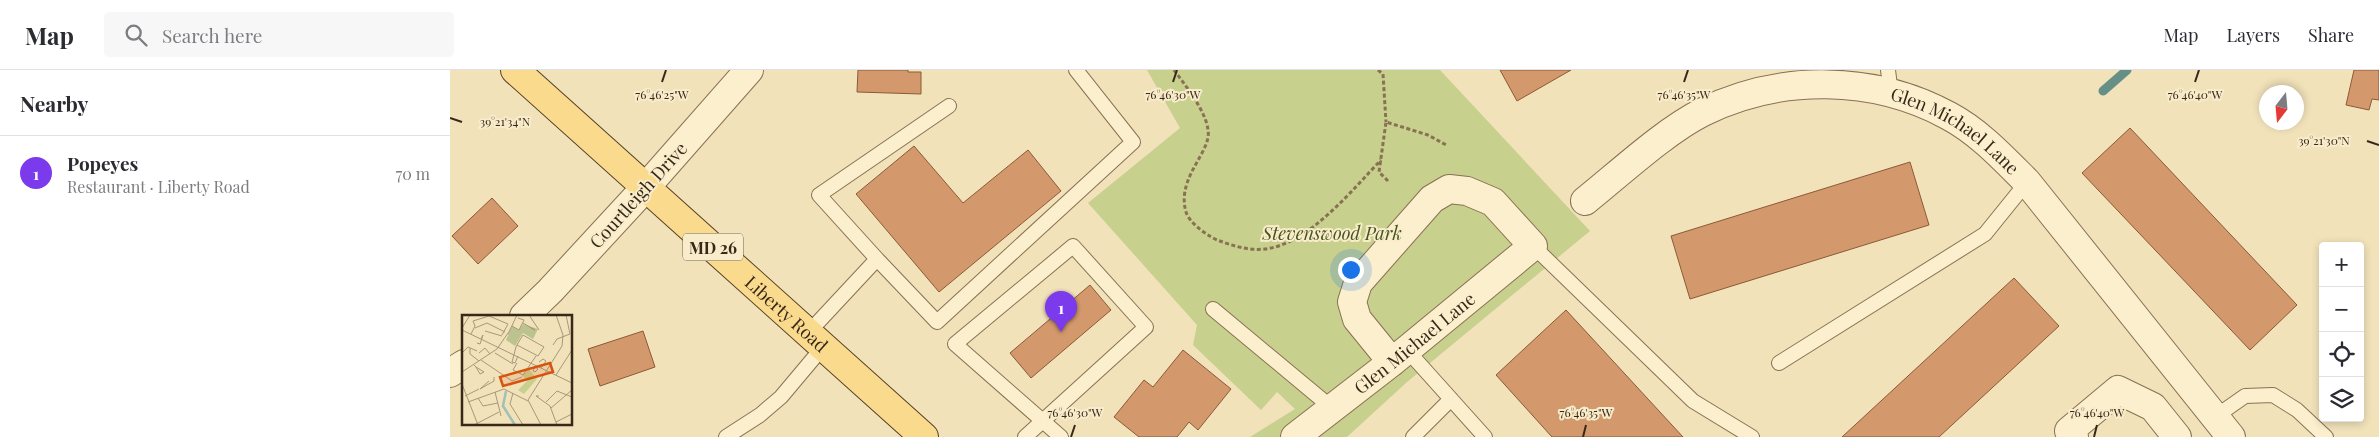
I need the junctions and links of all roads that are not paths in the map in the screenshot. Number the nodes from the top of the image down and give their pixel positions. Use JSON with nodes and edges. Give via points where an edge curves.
{"nodes":[{"id":1,"x":515,"y":70,"type":"edge"},
{"id":2,"x":748,"y":70,"type":"edge"},
{"id":3,"x":1076,"y":70,"type":"edge"},
{"id":4,"x":1890,"y":82,"type":"edge"},
{"id":5,"x":948,"y":106,"type":"dead end"},
{"id":6,"x":2027,"y":182,"type":"junction"},
{"id":7,"x":646,"y":187,"type":"junction"},
{"id":8,"x":1585,"y":201,"type":"dead end"},
{"id":9,"x":1532,"y":246,"type":"junction"},
{"id":10,"x":877,"y":259,"type":"junction"},
{"id":11,"x":1213,"y":309,"type":"dead end"},
{"id":12,"x":525,"y":315,"type":"edge"},
{"id":13,"x":816,"y":340,"type":"junction"},
{"id":14,"x":1399,"y":356,"type":"junction"},
{"id":15,"x":1779,"y":363,"type":"dead end"},
{"id":16,"x":462,"y":365,"type":"edge"},
{"id":17,"x":450,"y":373,"type":"edge"},
{"id":18,"x":1451,"y":399,"type":"junction"},
{"id":19,"x":1332,"y":408,"type":"junction"},
{"id":20,"x":1044,"y":421,"type":"junction"},
{"id":21,"x":2223,"y":427,"type":"edge"},
{"id":22,"x":726,"y":437,"type":"edge"},
{"id":23,"x":924,"y":437,"type":"edge"},
{"id":24,"x":1025,"y":437,"type":"edge"},
{"id":25,"x":1061,"y":437,"type":"edge"},
{"id":26,"x":1295,"y":437,"type":"edge"},
{"id":27,"x":1413,"y":437,"type":"edge"},
{"id":28,"x":1485,"y":437,"type":"edge"},
{"id":29,"x":1752,"y":437,"type":"edge"},
{"id":30,"x":2074,"y":437,"type":"edge"},
{"id":31,"x":2178,"y":437,"type":"edge"},
{"id":32,"x":2326,"y":437,"type":"edge"}],
"edges":[{"from":1,"to":7,"type":"main road","name":"Liberty Road","number":"MD 26"},
{"from":2,"to":7,"type":"street","name":"Courtleigh Drive"},
{"from":3,"to":10,"type":"lane","via":[[1133,142],[937,322]]},
{"from":4,"to":6,"type":"street","name":"Glen Michael Lane","via":[[1914,100],[1950,116],[1995,150]]},
{"from":4,"to":8,"type":"street","name":"Glen Michael Lane","via":[[1786,86],[1745,96],[1696,117],[1667,136]]},
{"from":5,"to":10,"type":"lane","via":[[818,195]]},
{"from":6,"to":15,"type":"lane","via":[[1985,234]]},
{"from":6,"to":21,"type":"street","name":"Glen Michael Lane"},
{"from":7,"to":12,"type":"street","name":"Courtleigh Drive"},
{"from":7,"to":13,"type":"main road","name":"Liberty Road","number":"MD 26"},
{"from":9,"to":14,"type":"street","name":"Glen Michael Lane"},
{"from":9,"to":14,"type":"street","via":[[1493,202],[1467,191],[1449,189],[1432,199],[1358,283],[1352,302],[1357,319]]},
{"from":9,"to":29,"type":"lane","via":[[1692,401]]},
{"from":10,"to":13,"type":"lane"},
{"from":11,"to":19,"type":"lane"},
{"from":13,"to":22,"type":"lane","via":[[781,397]]},
{"from":13,"to":23,"type":"main road","name":"Liberty Road","number":"MD 26"},
{"from":14,"to":18,"type":"lane"},
{"from":14,"to":19,"type":"street","name":"Glen Michael Lane"},
{"from":16,"to":17,"type":"street"},
{"from":18,"to":27,"type":"lane"},
{"from":18,"to":28,"type":"lane"},
{"from":19,"to":26,"type":"street","name":"Glen Michael Lane"},
{"from":20,"to":20,"type":"lane","via":[[1146,327],[1073,246],[955,344]]},
{"from":20,"to":24,"type":"lane"},
{"from":20,"to":25,"type":"lane"},
{"from":21,"to":32,"type":"lane","via":[[2245,396],[2273,395],[2296,410]]},
{"from":30,"to":31,"type":"street","via":[[2069,431],[2118,390],[2152,406]]}]}
